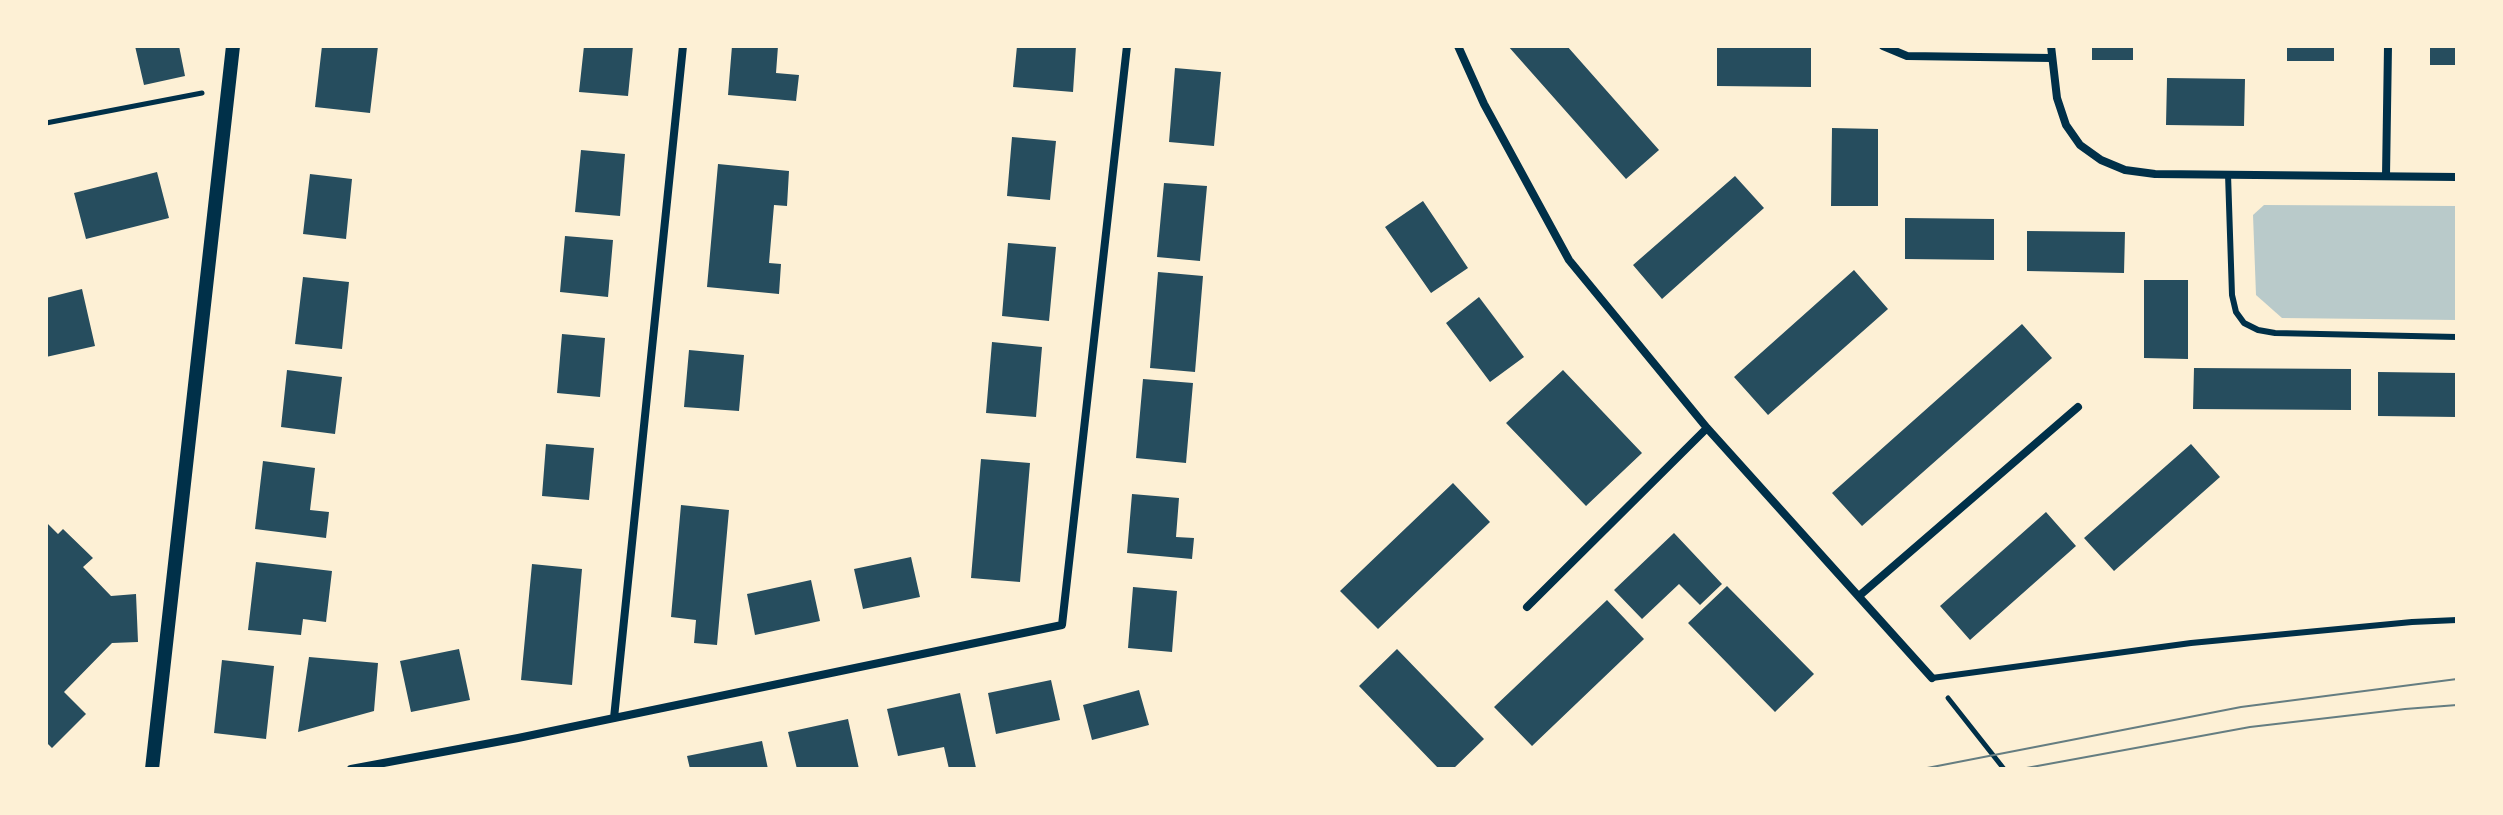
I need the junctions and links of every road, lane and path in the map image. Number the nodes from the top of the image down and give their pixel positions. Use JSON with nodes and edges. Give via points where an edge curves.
{"nodes":[{"id":1,"x":233,"y":46,"type":"edge"},
{"id":2,"x":683,"y":46,"type":"edge"},
{"id":3,"x":1127,"y":46,"type":"edge"},
{"id":4,"x":1458,"y":46,"type":"edge"},
{"id":5,"x":1883,"y":46,"type":"edge"},
{"id":6,"x":2051,"y":46,"type":"edge"},
{"id":7,"x":2388,"y":46,"type":"edge"},
{"id":8,"x":2051,"y":58,"type":"junction"},
{"id":9,"x":229,"y":87,"type":"junction"},
{"id":10,"x":46,"y":123,"type":"edge"},
{"id":11,"x":2228,"y":174,"type":"junction"},
{"id":12,"x":2386,"y":176,"type":"junction"},
{"id":13,"x":2457,"y":177,"type":"edge"},
{"id":14,"x":2457,"y":337,"type":"edge"},
{"id":15,"x":2078,"y":407,"type":"dead end"},
{"id":16,"x":1707,"y":428,"type":"junction"},
{"id":17,"x":1859,"y":596,"type":"junction"},
{"id":18,"x":1527,"y":607,"type":"dead end"},
{"id":19,"x":2457,"y":620,"type":"edge"},
{"id":20,"x":1932,"y":678,"type":"junction"},
{"id":21,"x":614,"y":718,"type":"junction"},
{"id":22,"x":152,"y":769,"type":"edge"},
{"id":23,"x":351,"y":769,"type":"edge"},
{"id":24,"x":2004,"y":769,"type":"edge"}],
"edges":[{"from":1,"to":9,"type":"street"},
{"from":2,"to":21,"type":"street"},
{"from":3,"to":21,"type":"street","via":[[1062,625]]},
{"from":4,"to":16,"type":"street","via":[[1569,260]]},
{"from":5,"to":8,"type":"street","via":[[1907,56]]},
{"from":6,"to":8,"type":"street"},
{"from":7,"to":12,"type":"street"},
{"from":8,"to":11,"type":"street","via":[[2066,125],[2080,145],[2101,160],[2155,174]]},
{"from":9,"to":10,"type":"path"},
{"from":9,"to":22,"type":"street"},
{"from":11,"to":12,"type":"street"},
{"from":11,"to":14,"type":"lane","via":[[2232,295],[2244,323],[2275,333]]},
{"from":12,"to":13,"type":"street"},
{"from":15,"to":17,"type":"street"},
{"from":16,"to":17,"type":"street"},
{"from":16,"to":18,"type":"street"},
{"from":17,"to":20,"type":"street"},
{"from":19,"to":20,"type":"lane","via":[[2191,643]]},
{"from":20,"to":24,"type":"path"},
{"from":21,"to":23,"type":"street"}]}
